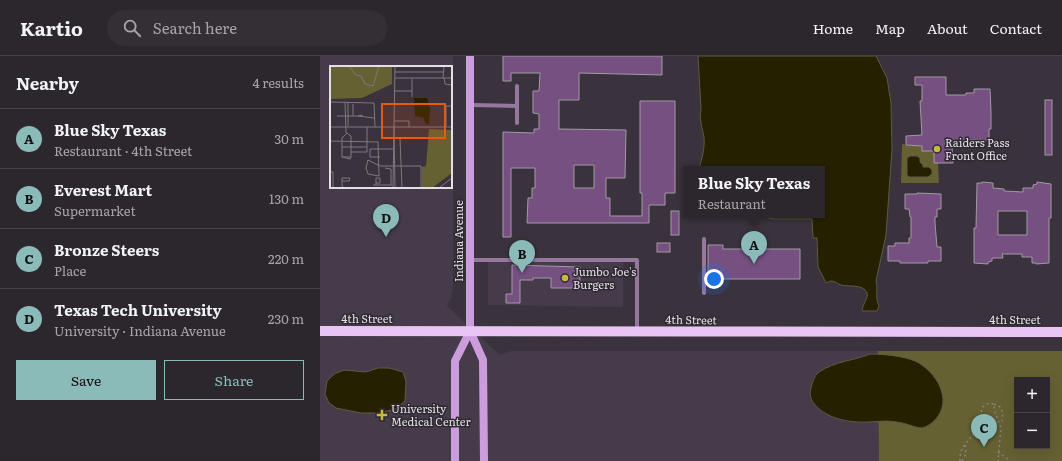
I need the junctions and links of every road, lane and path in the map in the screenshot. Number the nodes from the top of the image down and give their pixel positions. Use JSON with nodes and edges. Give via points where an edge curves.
{"nodes":[{"id":1,"x":470,"y":56,"type":"edge"},
{"id":2,"x":517,"y":86,"type":"dead end"},
{"id":3,"x":470,"y":105,"type":"junction"},
{"id":4,"x":517,"y":106,"type":"junction"},
{"id":5,"x":517,"y":123,"type":"dead end"},
{"id":6,"x":704,"y":239,"type":"dead end"},
{"id":7,"x":470,"y":260,"type":"junction"},
{"id":8,"x":704,"y":293,"type":"dead end"},
{"id":9,"x":320,"y":331,"type":"edge"},
{"id":10,"x":470,"y":331,"type":"junction"},
{"id":11,"x":637,"y":331,"type":"junction"},
{"id":12,"x":1062,"y":332,"type":"edge"},
{"id":13,"x":994,"y":404,"type":"junction"},
{"id":14,"x":982,"y":418,"type":"junction"},
{"id":15,"x":999,"y":423,"type":"junction"},
{"id":16,"x":972,"y":435,"type":"junction"},
{"id":17,"x":965,"y":444,"type":"junction"},
{"id":18,"x":998,"y":452,"type":"junction"},
{"id":19,"x":455,"y":461,"type":"edge"},
{"id":20,"x":484,"y":461,"type":"edge"},
{"id":21,"x":961,"y":461,"type":"edge"},
{"id":22,"x":998,"y":461,"type":"edge"},
{"id":23,"x":1010,"y":461,"type":"edge"}],
"edges":[{"from":1,"to":3,"type":"main road","name":"Indiana Avenue"},
{"from":2,"to":4,"type":"lane"},
{"from":3,"to":4,"type":"lane"},
{"from":3,"to":7,"type":"main road","name":"Indiana Avenue"},
{"from":4,"to":5,"type":"lane"},
{"from":6,"to":8,"type":"lane"},
{"from":7,"to":10,"type":"main road","name":"Indiana Avenue"},
{"from":7,"to":11,"type":"lane","via":[[638,260]]},
{"from":9,"to":10,"type":"main road","name":"4th Street"},
{"from":10,"to":11,"type":"main road","name":"4th Street"},
{"from":10,"to":19,"type":"main road","name":"Indiana Avenue","via":[[455,361]]},
{"from":10,"to":20,"type":"main road","name":"Indiana Avenue","via":[[483,360]]},
{"from":11,"to":12,"type":"main road","name":"4th Street"},
{"from":13,"to":14,"type":"path","via":[[988,404],[983,408]]},
{"from":13,"to":15,"type":"path"},
{"from":13,"to":15,"type":"path","via":[[1000,407],[1003,413],[1002,421]]},
{"from":14,"to":16,"type":"path"},
{"from":14,"to":16,"type":"path","via":[[985,430]]},
{"from":15,"to":18,"type":"path","via":[[1001,428]]},
{"from":16,"to":17,"type":"path"},
{"from":17,"to":21,"type":"path","via":[[960,452]]},
{"from":17,"to":21,"type":"path","via":[[966,454]]},
{"from":18,"to":22,"type":"path"},
{"from":18,"to":23,"type":"path"}]}
